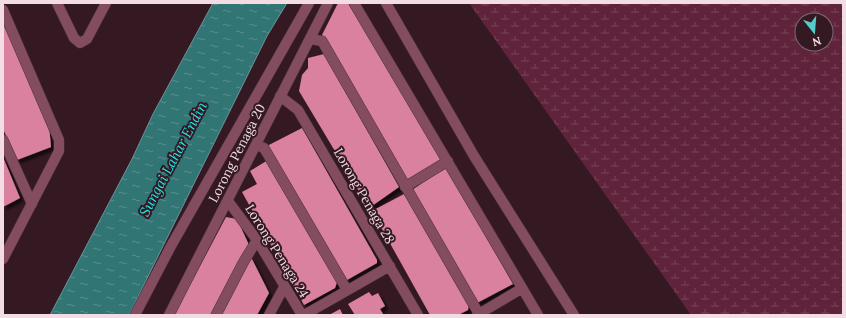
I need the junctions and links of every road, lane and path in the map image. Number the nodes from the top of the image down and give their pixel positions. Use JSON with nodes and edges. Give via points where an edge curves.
{"nodes":[{"id":1,"x":57,"y":3,"type":"edge"},
{"id":2,"x":106,"y":3,"type":"edge"},
{"id":3,"x":309,"y":3,"type":"edge"},
{"id":4,"x":328,"y":3,"type":"edge"},
{"id":5,"x":354,"y":3,"type":"edge"},
{"id":6,"x":386,"y":3,"type":"edge"},
{"id":7,"x":3,"y":10,"type":"edge"},
{"id":8,"x":310,"y":39,"type":"junction"},
{"id":9,"x":280,"y":96,"type":"junction"},
{"id":10,"x":3,"y":140,"type":"edge"},
{"id":11,"x":256,"y":145,"type":"junction"},
{"id":12,"x":448,"y":161,"type":"junction"},
{"id":13,"x":405,"y":187,"type":"junction"},
{"id":14,"x":228,"y":201,"type":"junction"},
{"id":15,"x":32,"y":204,"type":"junction"},
{"id":16,"x":257,"y":240,"type":"junction"},
{"id":17,"x":3,"y":259,"type":"edge"},
{"id":18,"x":390,"y":266,"type":"junction"},
{"id":19,"x":284,"y":287,"type":"junction"},
{"id":20,"x":522,"y":289,"type":"junction"},
{"id":21,"x":347,"y":290,"type":"junction"},
{"id":22,"x":478,"y":314,"type":"edge"},
{"id":23,"x":135,"y":315,"type":"edge"},
{"id":24,"x":169,"y":315,"type":"edge"},
{"id":25,"x":216,"y":315,"type":"edge"},
{"id":26,"x":269,"y":315,"type":"edge"},
{"id":27,"x":303,"y":315,"type":"edge"},
{"id":28,"x":418,"y":315,"type":"edge"},
{"id":29,"x":538,"y":315,"type":"edge"},
{"id":30,"x":574,"y":315,"type":"edge"}],
"edges":[{"from":1,"to":2,"type":"street","via":[[74,38],[80,43],[87,39]]},
{"from":3,"to":23,"type":"street","via":[[182,226]]},
{"from":4,"to":8,"type":"street","name":"Lorong Penaga 20"},
{"from":5,"to":12,"type":"street"},
{"from":6,"to":30,"type":"street","via":[[474,156]]},
{"from":7,"to":15,"type":"street","via":[[59,140],[59,151]]},
{"from":8,"to":9,"type":"street","name":"Lorong Penaga 20"},
{"from":8,"to":13,"type":"street","via":[[322,41]]},
{"from":9,"to":11,"type":"street","name":"Lorong Penaga 20"},
{"from":9,"to":18,"type":"street","name":"Lorong Penaga 28","via":[[298,110]]},
{"from":10,"to":15,"type":"street"},
{"from":11,"to":14,"type":"street","name":"Lorong Penaga 20"},
{"from":11,"to":21,"type":"street","via":[[264,148]]},
{"from":12,"to":13,"type":"street"},
{"from":12,"to":20,"type":"street"},
{"from":13,"to":22,"type":"street"},
{"from":14,"to":16,"type":"street","name":"Lorong Penaga 24"},
{"from":14,"to":24,"type":"street","name":"Lorong Penaga 20"},
{"from":15,"to":17,"type":"street"},
{"from":16,"to":19,"type":"street","name":"Lorong Penaga 24"},
{"from":16,"to":25,"type":"street"},
{"from":18,"to":21,"type":"street"},
{"from":18,"to":28,"type":"street","name":"Lorong Penaga 28"},
{"from":19,"to":26,"type":"street"},
{"from":19,"to":27,"type":"street","name":"Lorong Penaga 24"},
{"from":20,"to":22,"type":"street"},
{"from":20,"to":29,"type":"street"},
{"from":21,"to":27,"type":"street"}]}
